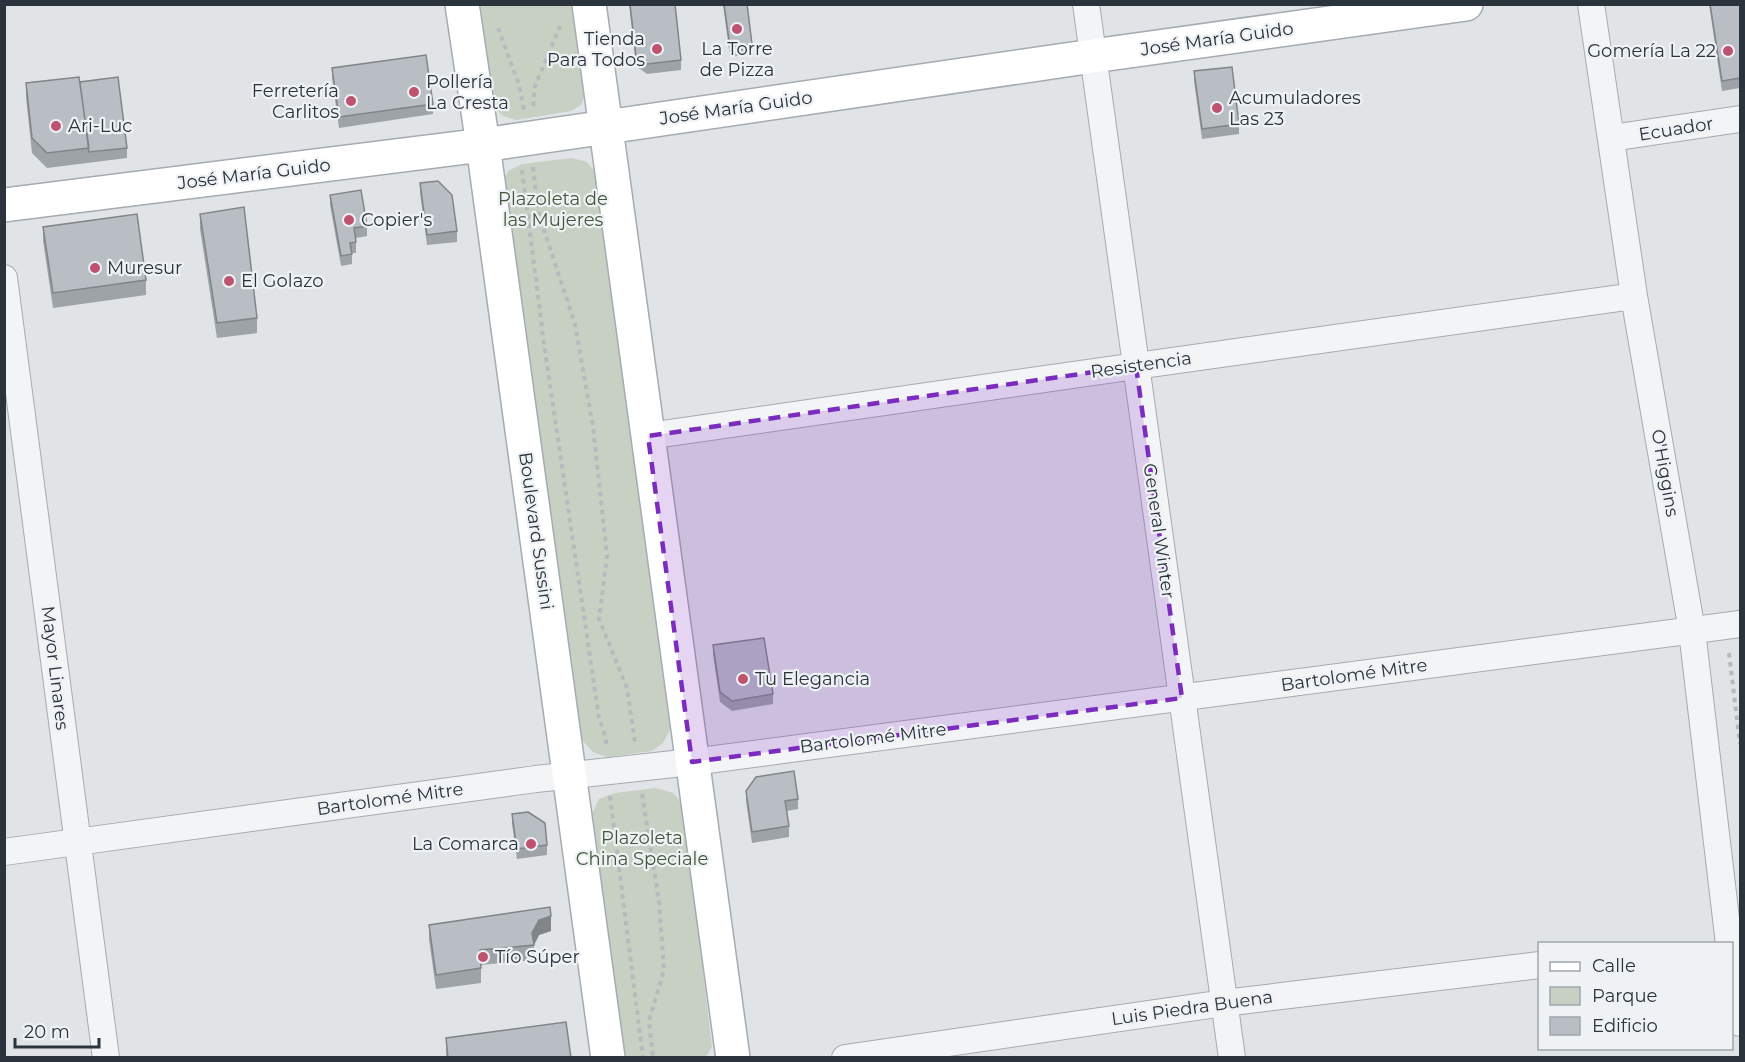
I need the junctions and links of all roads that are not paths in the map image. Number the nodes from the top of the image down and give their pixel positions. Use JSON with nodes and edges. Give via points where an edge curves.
{"nodes":[{"id":1,"x":462,"y":4,"type":"edge"},
{"id":2,"x":589,"y":4,"type":"edge"},
{"id":3,"x":1086,"y":4,"type":"edge"},
{"id":4,"x":1466,"y":4,"type":"edge"},
{"id":5,"x":1591,"y":4,"type":"edge"},
{"id":6,"x":1093,"y":56,"type":"junction"},
{"id":7,"x":1740,"y":119,"type":"edge"},
{"id":8,"x":605,"y":127,"type":"junction"},
{"id":9,"x":1611,"y":138,"type":"junction"},
{"id":10,"x":483,"y":146,"type":"junction"},
{"id":11,"x":4,"y":205,"type":"edge"},
{"id":12,"x":4,"y":278,"type":"edge"},
{"id":13,"x":1634,"y":296,"type":"junction"},
{"id":14,"x":1136,"y":366,"type":"junction"},
{"id":15,"x":648,"y":436,"type":"junction"},
{"id":16,"x":1733,"y":625,"type":"edge"},
{"id":17,"x":1692,"y":631,"type":"junction"},
{"id":18,"x":1182,"y":698,"type":"junction"},
{"id":19,"x":692,"y":762,"type":"junction"},
{"id":20,"x":569,"y":776,"type":"junction"},
{"id":21,"x":77,"y":842,"type":"junction"},
{"id":22,"x":4,"y":852,"type":"edge"},
{"id":23,"x":1728,"y":942,"type":"edge"},
{"id":24,"x":1538,"y":965,"type":"edge"},
{"id":25,"x":1733,"y":972,"type":"edge"},
{"id":26,"x":1224,"y":1003,"type":"junction"},
{"id":27,"x":1740,"y":1023,"type":"edge"},
{"id":28,"x":106,"y":1058,"type":"edge"},
{"id":29,"x":608,"y":1058,"type":"edge"},
{"id":30,"x":733,"y":1058,"type":"edge"},
{"id":31,"x":845,"y":1058,"type":"edge"},
{"id":32,"x":1232,"y":1058,"type":"edge"}],
"edges":[{"from":1,"to":10,"type":"main road","name":"Boulevard Sussini"},
{"from":2,"to":8,"type":"main road"},
{"from":3,"to":6,"type":"street","name":"General Winter"},
{"from":4,"to":6,"type":"main road","name":"José María Guido"},
{"from":5,"to":9,"type":"street","name":"O'Higgins"},
{"from":6,"to":8,"type":"main road","name":"José María Guido"},
{"from":6,"to":14,"type":"street","name":"General Winter"},
{"from":7,"to":9,"type":"street","name":"Ecuador"},
{"from":8,"to":10,"type":"main road","name":"José María Guido"},
{"from":8,"to":15,"type":"main road"},
{"from":9,"to":13,"type":"street","name":"O'Higgins"},
{"from":10,"to":11,"type":"main road","name":"José María Guido"},
{"from":10,"to":20,"type":"main road","name":"Boulevard Sussini"},
{"from":12,"to":21,"type":"street","name":"Mayor Linares"},
{"from":13,"to":14,"type":"street","name":"Resistencia"},
{"from":13,"to":17,"type":"street","name":"O'Higgins"},
{"from":14,"to":15,"type":"street","name":"Resistencia"},
{"from":14,"to":18,"type":"street","name":"General Winter"},
{"from":15,"to":19,"type":"main road"},
{"from":16,"to":17,"type":"street","name":"Bartolomé Mitre"},
{"from":17,"to":18,"type":"street","name":"Bartolomé Mitre"},
{"from":17,"to":23,"type":"street","name":"O'Higgins"},
{"from":18,"to":19,"type":"street","name":"Bartolomé Mitre"},
{"from":18,"to":26,"type":"street","name":"General Winter"},
{"from":19,"to":20,"type":"street","name":"Bartolomé Mitre"},
{"from":19,"to":30,"type":"main road"},
{"from":20,"to":21,"type":"street","name":"Bartolomé Mitre"},
{"from":20,"to":29,"type":"main road","name":"Boulevard Sussini"},
{"from":21,"to":22,"type":"street","name":"Bartolomé Mitre"},
{"from":21,"to":28,"type":"street","name":"Mayor Linares"},
{"from":24,"to":26,"type":"street","name":"Luis Piedra Buena"},
{"from":25,"to":27,"type":"street"},
{"from":26,"to":31,"type":"street","name":"Luis Piedra Buena"},
{"from":26,"to":32,"type":"street","name":"General Winter"}]}
